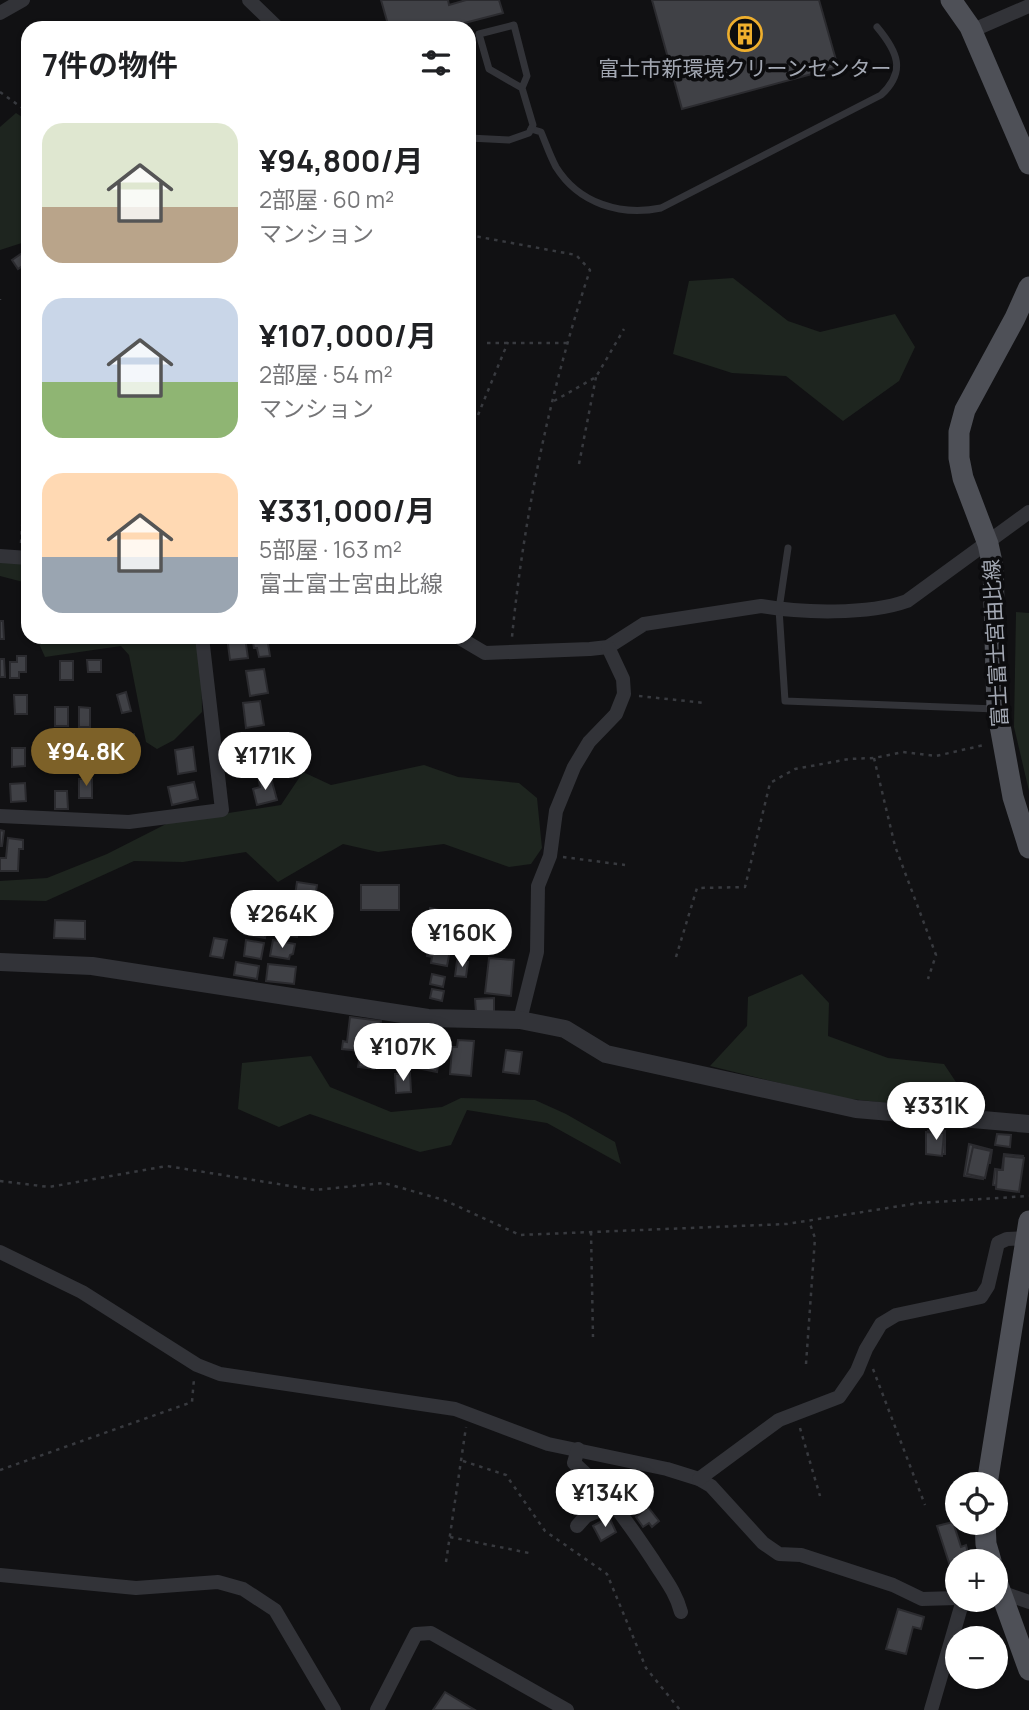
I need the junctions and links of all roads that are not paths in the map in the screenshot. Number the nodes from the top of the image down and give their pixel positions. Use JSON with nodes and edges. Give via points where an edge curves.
{"nodes":[{"id":1,"x":23,"y":0,"type":"edge"},
{"id":2,"x":250,"y":0,"type":"edge"},
{"id":3,"x":951,"y":0,"type":"edge"},
{"id":4,"x":1029,"y":6,"type":"edge"},
{"id":5,"x":0,"y":13,"type":"edge"},
{"id":6,"x":271,"y":21,"type":"edge"},
{"id":7,"x":877,"y":27,"type":"dead end"},
{"id":8,"x":971,"y":31,"type":"junction"},
{"id":9,"x":522,"y":88,"type":"junction"},
{"id":10,"x":531,"y":129,"type":"junction"},
{"id":11,"x":476,"y":138,"type":"edge"},
{"id":12,"x":1029,"y":164,"type":"edge"},
{"id":13,"x":1029,"y":287,"type":"edge"},
{"id":14,"x":1029,"y":512,"type":"edge"},
{"id":15,"x":988,"y":544,"type":"junction"},
{"id":16,"x":788,"y":548,"type":"dead end"},
{"id":17,"x":0,"y":556,"type":"edge"},
{"id":18,"x":21,"y":557,"type":"edge"},
{"id":19,"x":779,"y":609,"type":"junction"},
{"id":20,"x":203,"y":644,"type":"edge"},
{"id":21,"x":470,"y":644,"type":"edge"},
{"id":22,"x":608,"y":647,"type":"junction"},
{"id":23,"x":997,"y":709,"type":"junction"},
{"id":24,"x":0,"y":816,"type":"edge"},
{"id":25,"x":1029,"y":848,"type":"edge"},
{"id":26,"x":0,"y":962,"type":"edge"},
{"id":27,"x":520,"y":1020,"type":"junction"},
{"id":28,"x":1029,"y":1124,"type":"edge"},
{"id":29,"x":1027,"y":1230,"type":"edge"},
{"id":30,"x":0,"y":1252,"type":"edge"},
{"id":31,"x":578,"y":1449,"type":"junction"},
{"id":32,"x":989,"y":1472,"type":"edge"},
{"id":33,"x":699,"y":1479,"type":"junction"},
{"id":34,"x":614,"y":1504,"type":"junction"},
{"id":35,"x":577,"y":1526,"type":"dead end"},
{"id":36,"x":0,"y":1575,"type":"edge"},
{"id":37,"x":1008,"y":1592,"type":"edge"},
{"id":38,"x":945,"y":1598,"type":"edge"},
{"id":39,"x":1029,"y":1602,"type":"edge"},
{"id":40,"x":681,"y":1612,"type":"dead end"},
{"id":41,"x":959,"y":1612,"type":"edge"},
{"id":42,"x":1007,"y":1612,"type":"edge"},
{"id":43,"x":1029,"y":1670,"type":"edge"},
{"id":44,"x":334,"y":1710,"type":"edge"},
{"id":45,"x":377,"y":1710,"type":"edge"},
{"id":46,"x":567,"y":1710,"type":"edge"},
{"id":47,"x":930,"y":1710,"type":"edge"}],
"edges":[{"from":1,"to":5,"type":"street"},
{"from":2,"to":6,"type":"street"},
{"from":3,"to":8,"type":"main road"},
{"from":4,"to":8,"type":"street"},
{"from":7,"to":10,"type":"lane","via":[[897,57],[892,85],[881,95],[661,208],[615,209],[586,197],[556,166],[541,132]]},
{"from":8,"to":12,"type":"main road"},
{"from":9,"to":9,"type":"lane","via":[[489,69],[479,34],[514,25],[527,76]]},
{"from":9,"to":10,"type":"lane"},
{"from":10,"to":11,"type":"lane","via":[[509,140]]},
{"from":13,"to":15,"type":"main road","name":"富士富士宮由比線","via":[[965,410],[959,432],[963,478]]},
{"from":14,"to":15,"type":"street"},
{"from":15,"to":19,"type":"street","via":[[892,607]]},
{"from":15,"to":23,"type":"main road","name":"富士富士宮由比線","via":[[994,578]]},
{"from":16,"to":19,"type":"lane"},
{"from":17,"to":18,"type":"street"},
{"from":19,"to":22,"type":"street","via":[[761,606],[644,624]]},
{"from":19,"to":23,"type":"lane","via":[[785,701]]},
{"from":20,"to":24,"type":"street","via":[[222,810],[129,822]]},
{"from":21,"to":22,"type":"street","via":[[485,653]]},
{"from":22,"to":27,"type":"street","via":[[623,679],[624,694],[616,714],[589,742],[556,811],[550,856],[538,886],[537,952]]},
{"from":23,"to":25,"type":"main road","name":"富士富士宮由比線","via":[[1013,797]]},
{"from":26,"to":27,"type":"street","via":[[92,966],[428,1017]]},
{"from":27,"to":28,"type":"street","via":[[565,1029],[606,1054],[856,1109]]},
{"from":29,"to":32,"type":"main road"},
{"from":29,"to":33,"type":"street","via":[[998,1243],[981,1297],[896,1315],[881,1324],[839,1397],[779,1420]]},
{"from":30,"to":31,"type":"street","via":[[82,1292],[197,1365],[220,1374],[455,1409],[548,1444]]},
{"from":31,"to":33,"type":"street"},
{"from":31,"to":34,"type":"street","via":[[574,1462]]},
{"from":33,"to":38,"type":"street","via":[[711,1486],[763,1543],[779,1553],[801,1555],[922,1599]]},
{"from":34,"to":35,"type":"street"},
{"from":34,"to":40,"type":"street","via":[[677,1596]]},
{"from":36,"to":44,"type":"street","via":[[136,1588],[218,1582],[243,1589],[275,1610]]},
{"from":37,"to":39,"type":"street"},
{"from":41,"to":47,"type":"street"},
{"from":42,"to":43,"type":"main road"},
{"from":45,"to":46,"type":"street","via":[[416,1634],[431,1633]]}]}
